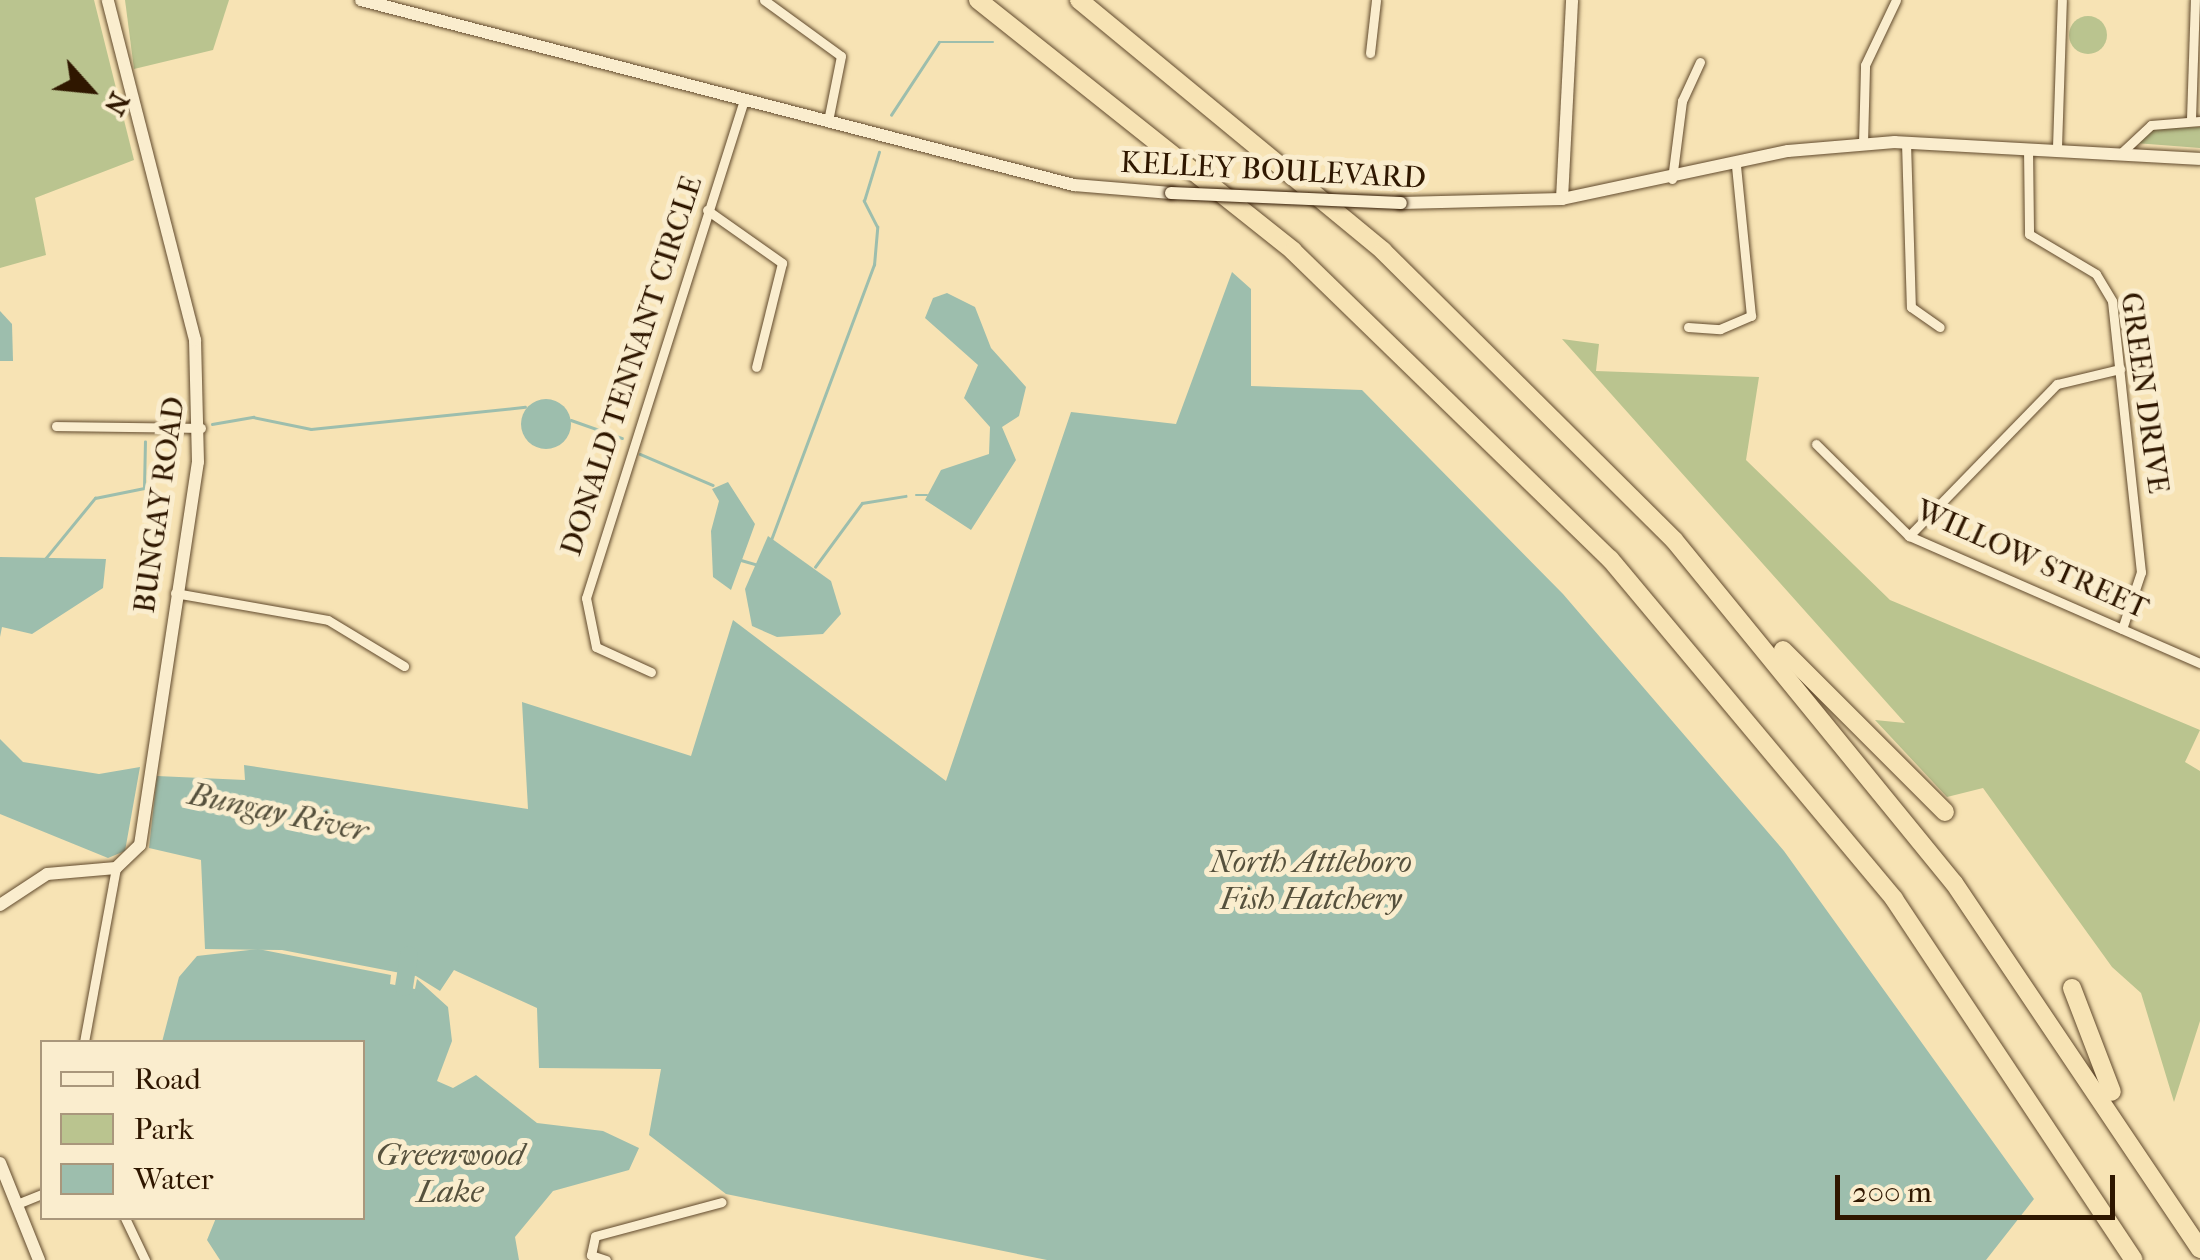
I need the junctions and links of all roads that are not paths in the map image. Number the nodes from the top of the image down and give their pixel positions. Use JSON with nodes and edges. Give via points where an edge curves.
{"nodes":[{"id":1,"x":108,"y":0,"type":"edge"},
{"id":2,"x":118,"y":0,"type":"edge"},
{"id":3,"x":360,"y":0,"type":"edge"},
{"id":4,"x":764,"y":0,"type":"edge"},
{"id":5,"x":978,"y":0,"type":"edge"},
{"id":6,"x":1079,"y":0,"type":"edge"},
{"id":7,"x":1376,"y":0,"type":"edge"},
{"id":8,"x":1572,"y":0,"type":"edge"},
{"id":9,"x":1896,"y":0,"type":"edge"},
{"id":10,"x":2062,"y":0,"type":"edge"},
{"id":11,"x":2195,"y":0,"type":"edge"},
{"id":12,"x":114,"y":19,"type":"junction"},
{"id":13,"x":1370,"y":53,"type":"dead end"},
{"id":14,"x":1700,"y":62,"type":"dead end"},
{"id":15,"x":744,"y":100,"type":"junction"},
{"id":16,"x":2196,"y":120,"type":"edge"},
{"id":17,"x":828,"y":121,"type":"junction"},
{"id":18,"x":1906,"y":142,"type":"junction"},
{"id":19,"x":1862,"y":144,"type":"junction"},
{"id":20,"x":2028,"y":145,"type":"junction"},
{"id":21,"x":2057,"y":146,"type":"junction"},
{"id":22,"x":2121,"y":153,"type":"junction"},
{"id":23,"x":2200,"y":160,"type":"edge"},
{"id":24,"x":1736,"y":165,"type":"junction"},
{"id":25,"x":1672,"y":178,"type":"junction"},
{"id":26,"x":1562,"y":198,"type":"junction"},
{"id":27,"x":707,"y":210,"type":"junction"},
{"id":28,"x":1688,"y":327,"type":"dead end"},
{"id":29,"x":1940,"y":327,"type":"dead end"},
{"id":30,"x":756,"y":367,"type":"dead end"},
{"id":31,"x":2120,"y":369,"type":"junction"},
{"id":32,"x":56,"y":426,"type":"dead end"},
{"id":33,"x":201,"y":428,"type":"junction"},
{"id":34,"x":1816,"y":444,"type":"dead end"},
{"id":35,"x":1909,"y":536,"type":"junction"},
{"id":36,"x":1674,"y":540,"type":"junction"},
{"id":37,"x":175,"y":594,"type":"junction"},
{"id":38,"x":2122,"y":629,"type":"junction"},
{"id":39,"x":2200,"y":663,"type":"edge"},
{"id":40,"x":404,"y":666,"type":"dead end"},
{"id":41,"x":650,"y":672,"type":"dead end"},
{"id":42,"x":1945,"y":812,"type":"dead end"},
{"id":43,"x":116,"y":868,"type":"junction"},
{"id":44,"x":0,"y":905,"type":"edge"},
{"id":45,"x":2072,"y":988,"type":"dead end"},
{"id":46,"x":84,"y":1040,"type":"edge"},
{"id":47,"x":0,"y":1163,"type":"edge"},
{"id":48,"x":2148,"y":1164,"type":"junction"},
{"id":49,"x":40,"y":1195,"type":"edge"},
{"id":50,"x":722,"y":1202,"type":"dead end"},
{"id":51,"x":17,"y":1204,"type":"junction"},
{"id":52,"x":126,"y":1220,"type":"edge"},
{"id":53,"x":2200,"y":1249,"type":"edge"},
{"id":54,"x":33,"y":1258,"type":"edge"},
{"id":55,"x":145,"y":1260,"type":"edge"},
{"id":56,"x":606,"y":1260,"type":"edge"},
{"id":57,"x":2134,"y":1260,"type":"edge"}],
"edges":[{"from":1,"to":12,"type":"main road","name":"BUNGAY ROAD"},
{"from":2,"to":12,"type":"main road","name":"BUNGAY ROAD"},
{"from":3,"to":15,"type":"main road","name":"KELLEY BOULEVARD"},
{"from":4,"to":17,"type":"street","via":[[840,56]]},
{"from":5,"to":57,"type":"highway","via":[[1293,251],[1610,559],[1894,899]]},
{"from":6,"to":36,"type":"highway","via":[[1408,274]]},
{"from":7,"to":13,"type":"street"},
{"from":8,"to":26,"type":"main road"},
{"from":9,"to":19,"type":"street","via":[[1865,65]]},
{"from":10,"to":21,"type":"street"},
{"from":11,"to":16,"type":"street"},
{"from":12,"to":33,"type":"main road","name":"BUNGAY ROAD","via":[[195,340]]},
{"from":14,"to":25,"type":"street","via":[[1682,101]]},
{"from":15,"to":17,"type":"main road","name":"KELLEY BOULEVARD"},
{"from":15,"to":27,"type":"street","name":"DONALD TENNANT CIRCLE"},
{"from":16,"to":22,"type":"street","via":[[2151,125]]},
{"from":17,"to":26,"type":"main road","name":"KELLEY BOULEVARD","bridge":true,"via":[[1074,185],[1401,203]]},
{"from":18,"to":19,"type":"main road","name":"KELLEY BOULEVARD"},
{"from":18,"to":20,"type":"main road","name":"KELLEY BOULEVARD"},
{"from":18,"to":29,"type":"street","via":[[1910,307]]},
{"from":19,"to":24,"type":"main road","name":"KELLEY BOULEVARD"},
{"from":20,"to":21,"type":"main road","name":"KELLEY BOULEVARD"},
{"from":20,"to":31,"type":"street","name":"GREEN DRIVE","via":[[2025,227],[2040,248],[2106,285]]},
{"from":21,"to":22,"type":"main road","name":"KELLEY BOULEVARD"},
{"from":22,"to":23,"type":"main road","name":"KELLEY BOULEVARD"},
{"from":24,"to":25,"type":"main road","name":"KELLEY BOULEVARD"},
{"from":24,"to":28,"type":"street","via":[[1750,316],[1720,329]]},
{"from":25,"to":26,"type":"main road","name":"KELLEY BOULEVARD"},
{"from":27,"to":30,"type":"street","via":[[782,263]]},
{"from":27,"to":41,"type":"street","name":"DONALD TENNANT CIRCLE","via":[[586,598],[596,647]]},
{"from":31,"to":35,"type":"street","via":[[2057,384]]},
{"from":31,"to":38,"type":"street","name":"GREEN DRIVE","via":[[2141,580]]},
{"from":32,"to":33,"type":"street"},
{"from":33,"to":37,"type":"main road","name":"BUNGAY ROAD"},
{"from":34,"to":35,"type":"street","name":"WILLOW STREET"},
{"from":35,"to":38,"type":"street","name":"WILLOW STREET"},
{"from":36,"to":42,"type":"highway"},
{"from":36,"to":48,"type":"highway","via":[[1944,869]]},
{"from":37,"to":40,"type":"street","via":[[328,620]]},
{"from":37,"to":43,"type":"main road","name":"BUNGAY ROAD","via":[[148,825],[134,854]]},
{"from":38,"to":39,"type":"street","name":"WILLOW STREET"},
{"from":43,"to":44,"type":"main road","via":[[46,874]]},
{"from":43,"to":46,"type":"street"},
{"from":45,"to":48,"type":"highway"},
{"from":47,"to":51,"type":"main road"},
{"from":48,"to":53,"type":"highway"},
{"from":49,"to":51,"type":"street"},
{"from":50,"to":56,"type":"street","via":[[595,1236],[591,1255]]},
{"from":51,"to":54,"type":"main road"},
{"from":52,"to":55,"type":"street"}]}
